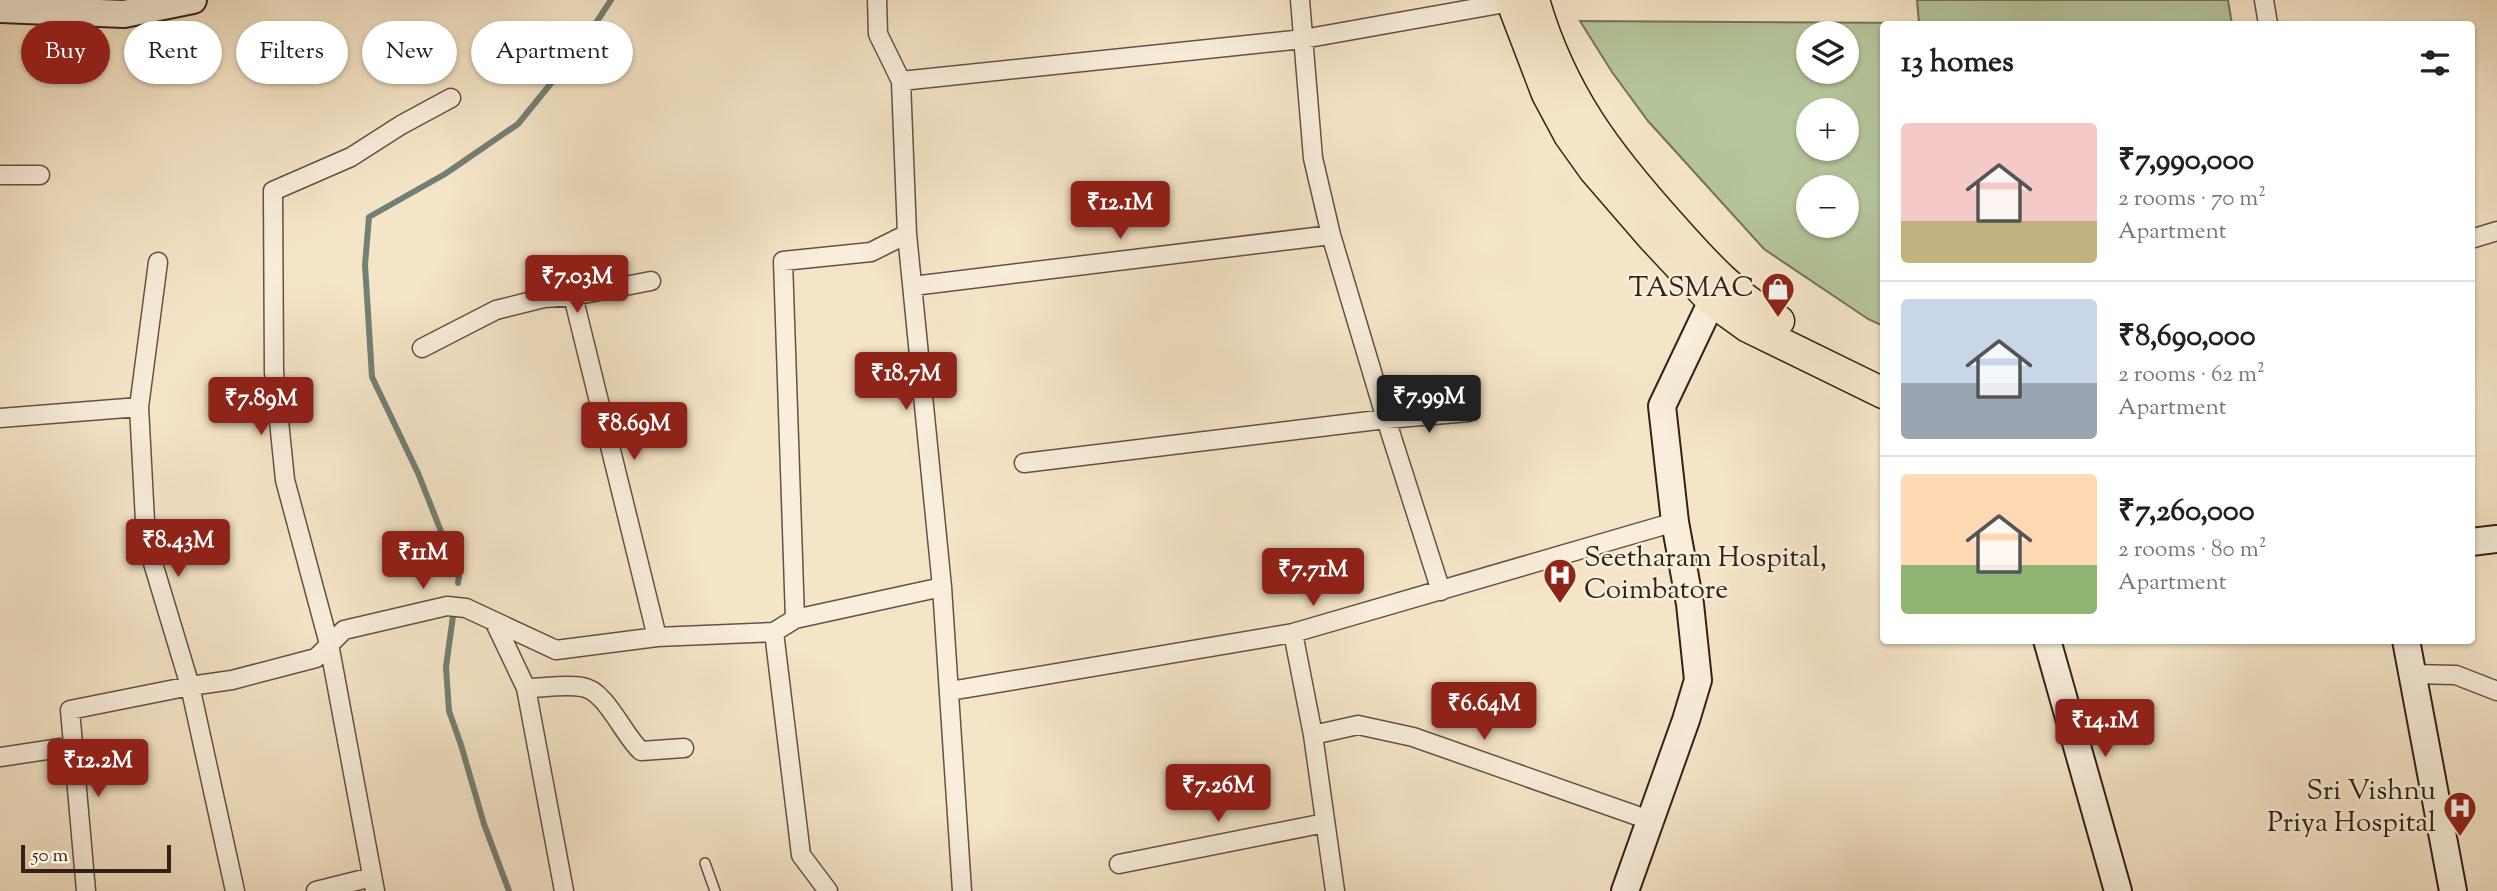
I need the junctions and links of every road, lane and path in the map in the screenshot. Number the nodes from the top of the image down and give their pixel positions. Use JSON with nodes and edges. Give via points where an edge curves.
{"nodes":[{"id":1,"x":193,"y":0,"type":"edge"},
{"id":2,"x":877,"y":0,"type":"edge"},
{"id":3,"x":1300,"y":0,"type":"edge"},
{"id":4,"x":2264,"y":0,"type":"edge"},
{"id":5,"x":1518,"y":1,"type":"edge"},
{"id":6,"x":0,"y":9,"type":"edge"},
{"id":7,"x":2268,"y":21,"type":"edge"},
{"id":8,"x":1303,"y":39,"type":"junction"},
{"id":9,"x":901,"y":81,"type":"junction"},
{"id":10,"x":451,"y":99,"type":"dead end"},
{"id":11,"x":0,"y":175,"type":"edge"},
{"id":12,"x":40,"y":175,"type":"dead end"},
{"id":13,"x":2497,"y":231,"type":"edge"},
{"id":14,"x":907,"y":234,"type":"junction"},
{"id":15,"x":1331,"y":235,"type":"junction"},
{"id":16,"x":2475,"y":238,"type":"edge"},
{"id":17,"x":158,"y":262,"type":"dead end"},
{"id":18,"x":650,"y":281,"type":"dead end"},
{"id":19,"x":913,"y":286,"type":"junction"},
{"id":20,"x":573,"y":296,"type":"junction"},
{"id":21,"x":1712,"y":301,"type":"junction"},
{"id":22,"x":422,"y":348,"type":"dead end"},
{"id":23,"x":1880,"y":371,"type":"edge"},
{"id":24,"x":1880,"y":392,"type":"edge"},
{"id":25,"x":139,"y":407,"type":"junction"},
{"id":26,"x":1469,"y":412,"type":"dead end"},
{"id":27,"x":0,"y":418,"type":"edge"},
{"id":28,"x":1386,"y":419,"type":"junction"},
{"id":29,"x":1024,"y":463,"type":"dead end"},
{"id":30,"x":1675,"y":522,"type":"junction"},
{"id":31,"x":2497,"y":539,"type":"edge"},
{"id":32,"x":2475,"y":542,"type":"edge"},
{"id":33,"x":942,"y":587,"type":"junction"},
{"id":34,"x":1441,"y":591,"type":"junction"},
{"id":35,"x":795,"y":619,"type":"junction"},
{"id":36,"x":495,"y":623,"type":"junction"},
{"id":37,"x":774,"y":632,"type":"junction"},
{"id":38,"x":1293,"y":633,"type":"junction"},
{"id":39,"x":657,"y":637,"type":"junction"},
{"id":40,"x":329,"y":644,"type":"junction"},
{"id":41,"x":2048,"y":644,"type":"edge"},
{"id":42,"x":2407,"y":644,"type":"edge"},
{"id":43,"x":2412,"y":674,"type":"junction"},
{"id":44,"x":190,"y":686,"type":"junction"},
{"id":45,"x":526,"y":688,"type":"junction"},
{"id":46,"x":950,"y":691,"type":"junction"},
{"id":47,"x":2497,"y":691,"type":"edge"},
{"id":48,"x":1312,"y":734,"type":"junction"},
{"id":49,"x":74,"y":746,"type":"junction"},
{"id":50,"x":684,"y":748,"type":"dead end"},
{"id":51,"x":0,"y":757,"type":"edge"},
{"id":52,"x":1649,"y":820,"type":"junction"},
{"id":53,"x":1325,"y":823,"type":"junction"},
{"id":54,"x":705,"y":863,"type":"dead end"},
{"id":55,"x":1119,"y":864,"type":"dead end"},
{"id":56,"x":374,"y":884,"type":"edge"},
{"id":57,"x":86,"y":891,"type":"edge"},
{"id":58,"x":235,"y":891,"type":"edge"},
{"id":59,"x":316,"y":891,"type":"edge"},
{"id":60,"x":564,"y":891,"type":"edge"},
{"id":61,"x":715,"y":891,"type":"edge"},
{"id":62,"x":828,"y":891,"type":"edge"},
{"id":63,"x":962,"y":891,"type":"edge"},
{"id":64,"x":1335,"y":891,"type":"edge"},
{"id":65,"x":1625,"y":891,"type":"edge"},
{"id":66,"x":2118,"y":891,"type":"edge"},
{"id":67,"x":2453,"y":891,"type":"edge"}],
"edges":[{"from":1,"to":6,"type":"street","via":[[124,14]]},
{"from":2,"to":9,"type":"street","via":[[878,34]]},
{"from":3,"to":8,"type":"street"},
{"from":4,"to":7,"type":"street"},
{"from":5,"to":8,"type":"street"},
{"from":5,"to":21,"type":"main road","via":[[1547,94],[1569,135],[1594,170]]},
{"from":5,"to":23,"type":"main road","via":[[1592,129],[1627,176],[1720,278],[1758,310]]},
{"from":8,"to":9,"type":"street"},
{"from":8,"to":15,"type":"street","via":[[1313,158]]},
{"from":9,"to":14,"type":"street"},
{"from":10,"to":40,"type":"street","via":[[351,157],[274,191],[274,372],[285,480]]},
{"from":11,"to":12,"type":"street"},
{"from":13,"to":16,"type":"street"},
{"from":14,"to":19,"type":"street"},
{"from":14,"to":35,"type":"street","via":[[871,252],[783,261]]},
{"from":15,"to":19,"type":"street"},
{"from":15,"to":28,"type":"street"},
{"from":17,"to":25,"type":"street"},
{"from":18,"to":20,"type":"street"},
{"from":19,"to":33,"type":"street"},
{"from":20,"to":22,"type":"street","via":[[496,310]]},
{"from":20,"to":39,"type":"street"},
{"from":21,"to":24,"type":"main road","via":[[1748,327]]},
{"from":21,"to":30,"type":"street","via":[[1662,406]]},
{"from":25,"to":27,"type":"street"},
{"from":25,"to":44,"type":"street","via":[[146,540]]},
{"from":26,"to":28,"type":"street"},
{"from":28,"to":29,"type":"street"},
{"from":28,"to":34,"type":"street"},
{"from":30,"to":34,"type":"street"},
{"from":30,"to":52,"type":"street","via":[[1698,680]]},
{"from":31,"to":32,"type":"street"},
{"from":33,"to":35,"type":"street"},
{"from":33,"to":46,"type":"street"},
{"from":34,"to":38,"type":"street"},
{"from":35,"to":37,"type":"street"},
{"from":36,"to":39,"type":"street","via":[[556,650]]},
{"from":36,"to":40,"type":"street","via":[[466,608],[447,606],[344,630]]},
{"from":36,"to":45,"type":"street"},
{"from":37,"to":39,"type":"street"},
{"from":37,"to":62,"type":"street","via":[[801,855]]},
{"from":38,"to":46,"type":"street"},
{"from":38,"to":48,"type":"street"},
{"from":40,"to":44,"type":"street","via":[[316,658]]},
{"from":40,"to":56,"type":"street"},
{"from":41,"to":66,"type":"street"},
{"from":42,"to":43,"type":"street"},
{"from":43,"to":47,"type":"street","via":[[2456,676]]},
{"from":43,"to":67,"type":"street"},
{"from":44,"to":49,"type":"street","via":[[70,710]]},
{"from":44,"to":58,"type":"street"},
{"from":45,"to":50,"type":"street","via":[[584,687],[607,704],[641,751]]},
{"from":45,"to":60,"type":"street"},
{"from":46,"to":63,"type":"street"},
{"from":48,"to":52,"type":"street","via":[[1358,725],[1413,737]]},
{"from":48,"to":53,"type":"street"},
{"from":49,"to":51,"type":"street"},
{"from":49,"to":57,"type":"street"},
{"from":52,"to":65,"type":"street"},
{"from":53,"to":55,"type":"street"},
{"from":53,"to":64,"type":"street"},
{"from":54,"to":61,"type":"lane"},
{"from":56,"to":59,"type":"street"}]}
